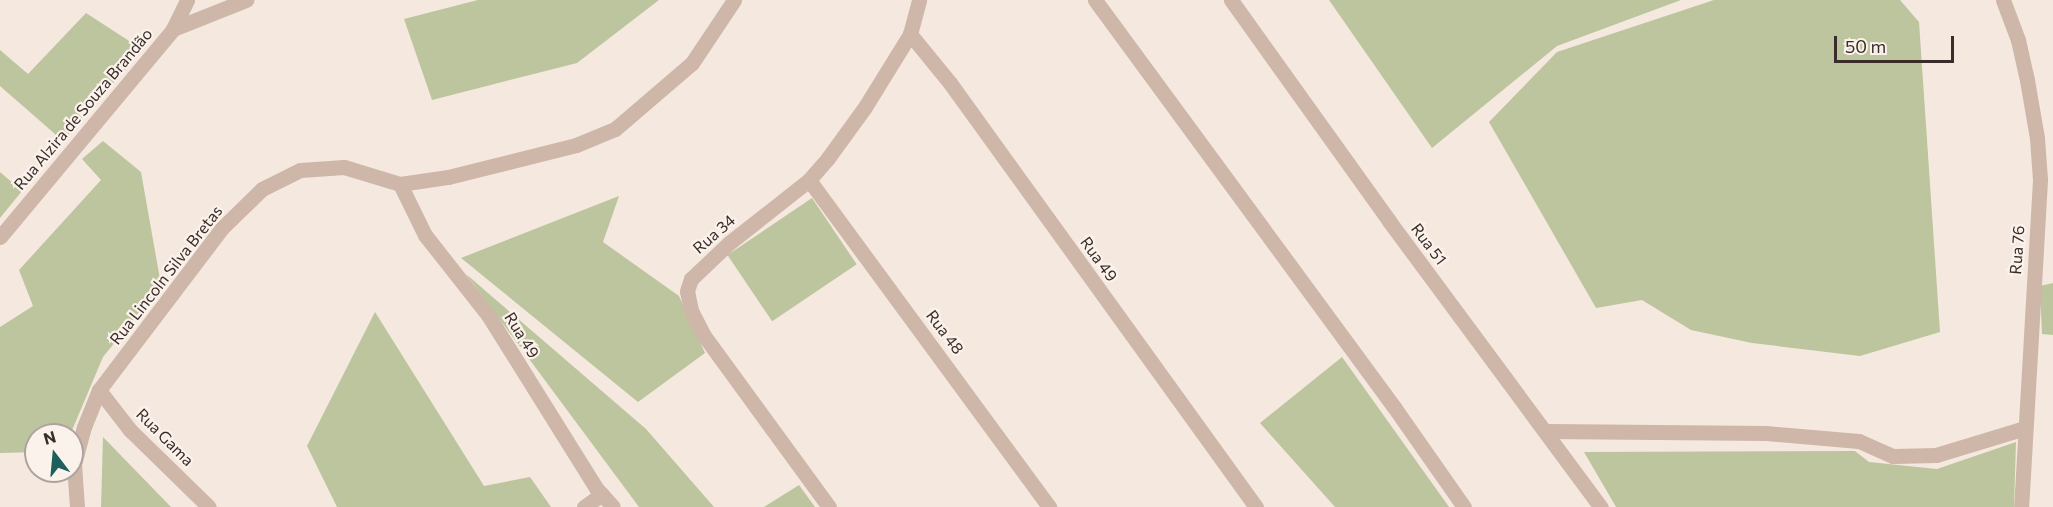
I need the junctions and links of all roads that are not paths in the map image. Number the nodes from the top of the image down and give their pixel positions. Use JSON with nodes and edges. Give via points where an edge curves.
{"nodes":[{"id":1,"x":187,"y":0,"type":"edge"},
{"id":2,"x":246,"y":0,"type":"edge"},
{"id":3,"x":734,"y":0,"type":"edge"},
{"id":4,"x":919,"y":0,"type":"edge"},
{"id":5,"x":1095,"y":0,"type":"edge"},
{"id":6,"x":1232,"y":0,"type":"edge"},
{"id":7,"x":2003,"y":0,"type":"edge"},
{"id":8,"x":173,"y":30,"type":"junction"},
{"id":9,"x":910,"y":34,"type":"junction"},
{"id":10,"x":809,"y":180,"type":"junction"},
{"id":11,"x":399,"y":184,"type":"junction"},
{"id":12,"x":0,"y":237,"type":"edge"},
{"id":13,"x":99,"y":390,"type":"junction"},
{"id":14,"x":2025,"y":428,"type":"junction"},
{"id":15,"x":1546,"y":430,"type":"junction"},
{"id":16,"x":602,"y":494,"type":"junction"},
{"id":17,"x":77,"y":507,"type":"edge"},
{"id":18,"x":209,"y":507,"type":"edge"},
{"id":19,"x":584,"y":507,"type":"edge"},
{"id":20,"x":613,"y":507,"type":"edge"},
{"id":21,"x":829,"y":507,"type":"edge"},
{"id":22,"x":1050,"y":507,"type":"edge"},
{"id":23,"x":1256,"y":507,"type":"edge"},
{"id":24,"x":1464,"y":507,"type":"edge"},
{"id":25,"x":1601,"y":507,"type":"edge"},
{"id":26,"x":2021,"y":507,"type":"edge"}],
"edges":[{"from":1,"to":8,"type":"street","name":"Rua Alzira de Souza Brandão"},
{"from":2,"to":8,"type":"street"},
{"from":3,"to":11,"type":"street","name":"Rua Lincoln Silva Bretas","via":[[692,63],[615,129],[576,145],[448,177]]},
{"from":4,"to":9,"type":"street","name":"Rua 34"},
{"from":5,"to":24,"type":"street"},
{"from":6,"to":15,"type":"street","name":"Rua 51","via":[[1389,221]]},
{"from":7,"to":14,"type":"street","name":"Rua 76","via":[[2027,80],[2040,180]]},
{"from":8,"to":12,"type":"street","name":"Rua Alzira de Souza Brandão"},
{"from":9,"to":10,"type":"street","name":"Rua 34","via":[[865,106]]},
{"from":9,"to":23,"type":"street","name":"Rua 49","via":[[957,93]]},
{"from":10,"to":21,"type":"street","name":"Rua 34","via":[[729,243],[691,279],[687,291],[703,334]]},
{"from":10,"to":22,"type":"street","name":"Rua 48"},
{"from":11,"to":13,"type":"street","name":"Rua Lincoln Silva Bretas","via":[[344,167],[300,170],[262,189],[222,228]]},
{"from":11,"to":16,"type":"street","name":"Rua 49","via":[[425,235],[488,315]]},
{"from":13,"to":17,"type":"street","name":"Rua Lincoln Silva Bretas","via":[[74,464]]},
{"from":13,"to":18,"type":"street","name":"Rua Gama","via":[[130,430]]},
{"from":14,"to":15,"type":"street","via":[[1936,455],[1893,456],[1859,441],[1766,433]]},
{"from":14,"to":26,"type":"street","name":"Rua 76"},
{"from":15,"to":25,"type":"street","name":"Rua 51"},
{"from":16,"to":19,"type":"street"},
{"from":16,"to":20,"type":"street","name":"Rua 49"}]}
